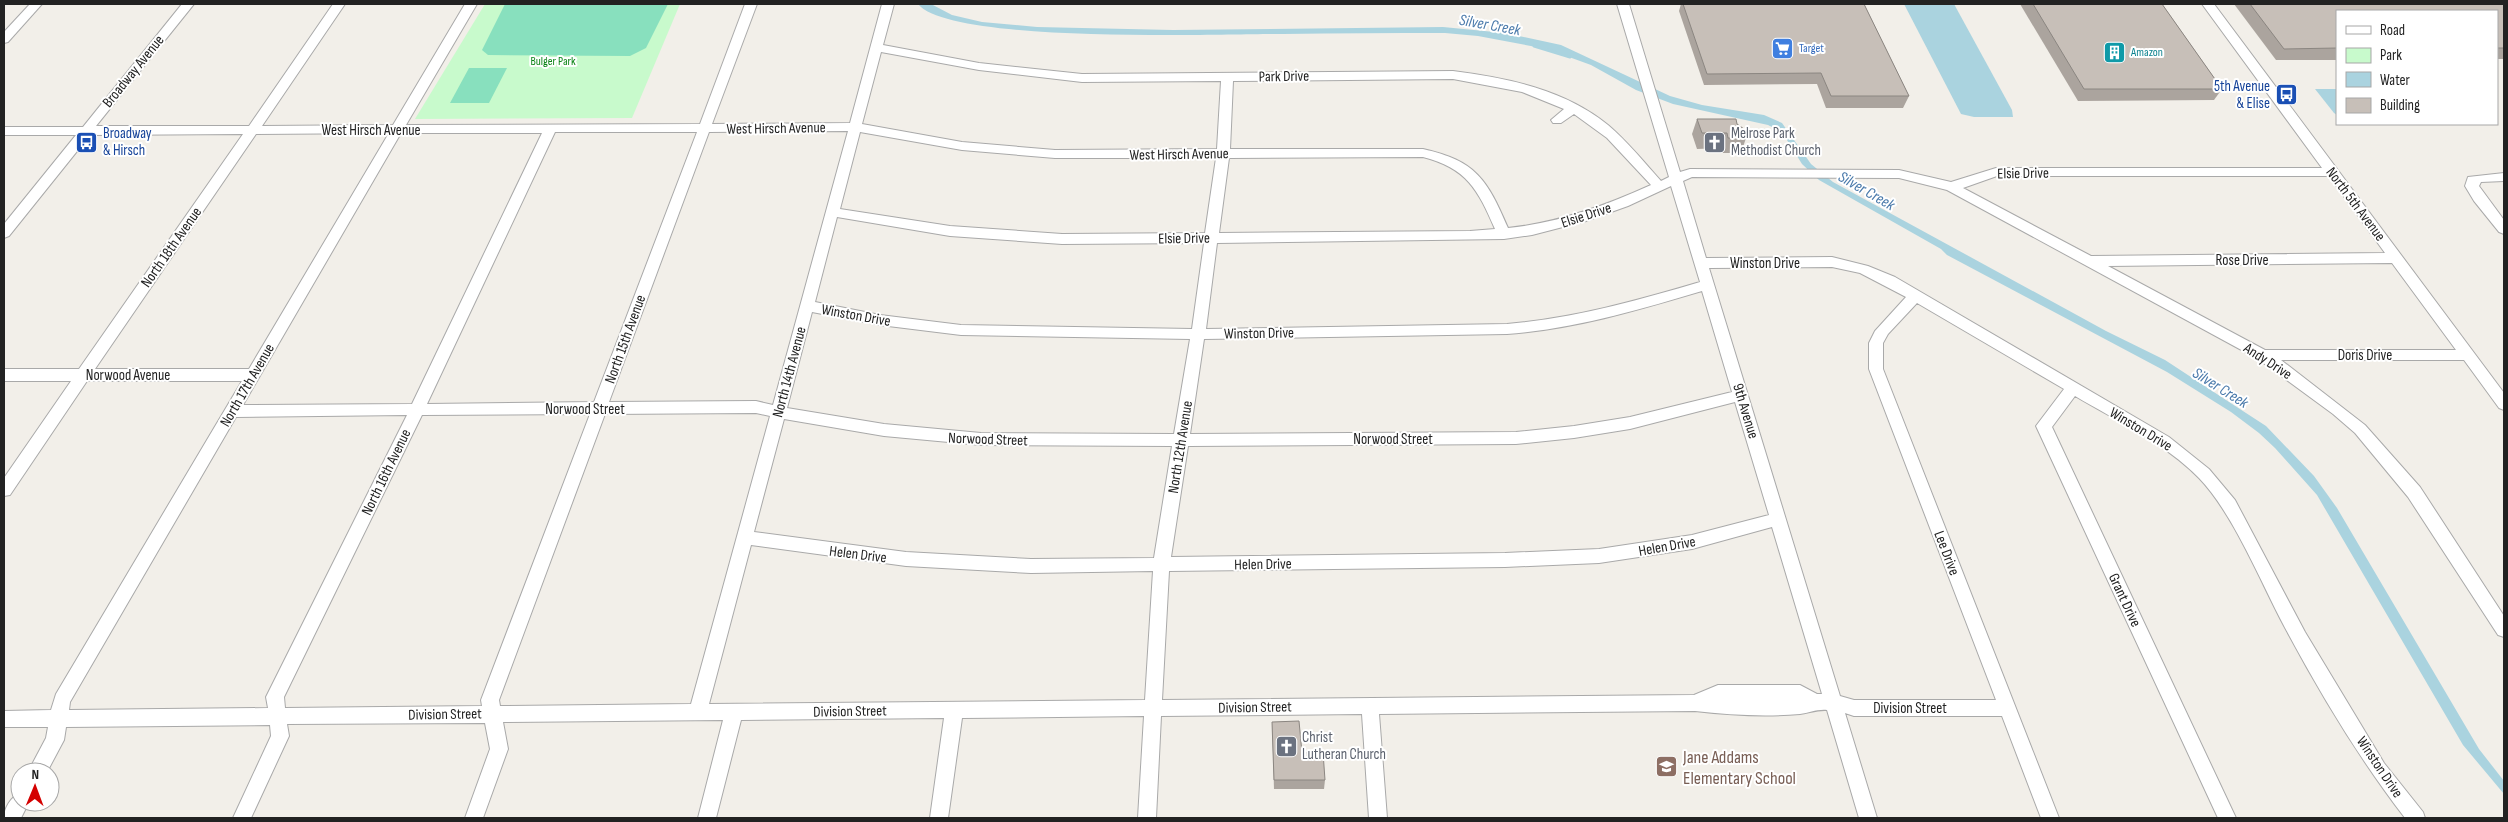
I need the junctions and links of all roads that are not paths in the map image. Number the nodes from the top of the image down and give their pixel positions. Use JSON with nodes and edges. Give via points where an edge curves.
{"nodes":[{"id":1,"x":36,"y":4,"type":"edge"},
{"id":2,"x":188,"y":4,"type":"edge"},
{"id":3,"x":338,"y":4,"type":"edge"},
{"id":4,"x":471,"y":4,"type":"edge"},
{"id":5,"x":751,"y":4,"type":"edge"},
{"id":6,"x":888,"y":4,"type":"edge"},
{"id":7,"x":1623,"y":4,"type":"edge"},
{"id":8,"x":2208,"y":4,"type":"edge"},
{"id":9,"x":4,"y":39,"type":"edge"},
{"id":10,"x":876,"y":47,"type":"junction"},
{"id":11,"x":1228,"y":77,"type":"junction"},
{"id":12,"x":1572,"y":109,"type":"junction"},
{"id":13,"x":1557,"y":120,"type":"dead end"},
{"id":14,"x":856,"y":127,"type":"junction"},
{"id":15,"x":703,"y":128,"type":"junction"},
{"id":16,"x":550,"y":129,"type":"junction"},
{"id":17,"x":253,"y":130,"type":"junction"},
{"id":18,"x":397,"y":130,"type":"junction"},
{"id":19,"x":4,"y":131,"type":"edge"},
{"id":20,"x":86,"y":131,"type":"junction"},
{"id":21,"x":1223,"y":154,"type":"junction"},
{"id":22,"x":2332,"y":172,"type":"junction"},
{"id":23,"x":1676,"y":177,"type":"junction"},
{"id":24,"x":2504,"y":177,"type":"edge"},
{"id":25,"x":1659,"y":186,"type":"junction"},
{"id":26,"x":1951,"y":187,"type":"junction"},
{"id":27,"x":832,"y":212,"type":"junction"},
{"id":28,"x":2504,"y":229,"type":"edge"},
{"id":29,"x":4,"y":233,"type":"edge"},
{"id":30,"x":1504,"y":234,"type":"junction"},
{"id":31,"x":1211,"y":238,"type":"junction"},
{"id":32,"x":2396,"y":258,"type":"junction"},
{"id":33,"x":2087,"y":261,"type":"junction"},
{"id":34,"x":1702,"y":263,"type":"junction"},
{"id":35,"x":1708,"y":284,"type":"junction"},
{"id":36,"x":1916,"y":296,"type":"junction"},
{"id":37,"x":807,"y":306,"type":"junction"},
{"id":38,"x":1198,"y":334,"type":"junction"},
{"id":39,"x":2263,"y":355,"type":"junction"},
{"id":40,"x":2468,"y":355,"type":"junction"},
{"id":41,"x":4,"y":375,"type":"edge"},
{"id":42,"x":83,"y":375,"type":"junction"},
{"id":43,"x":253,"y":375,"type":"junction"},
{"id":44,"x":2073,"y":388,"type":"junction"},
{"id":45,"x":1741,"y":394,"type":"junction"},
{"id":46,"x":2504,"y":404,"type":"edge"},
{"id":47,"x":600,"y":408,"type":"junction"},
{"id":48,"x":417,"y":410,"type":"junction"},
{"id":49,"x":232,"y":411,"type":"junction"},
{"id":50,"x":778,"y":412,"type":"junction"},
{"id":51,"x":1180,"y":441,"type":"junction"},
{"id":52,"x":4,"y":490,"type":"edge"},
{"id":53,"x":1778,"y":519,"type":"junction"},
{"id":54,"x":745,"y":538,"type":"junction"},
{"id":55,"x":1161,"y":566,"type":"junction"},
{"id":56,"x":2504,"y":630,"type":"edge"},
{"id":57,"x":1833,"y":701,"type":"junction"},
{"id":58,"x":1370,"y":706,"type":"junction"},
{"id":59,"x":1152,"y":708,"type":"junction"},
{"id":60,"x":2008,"y":708,"type":"junction"},
{"id":61,"x":954,"y":710,"type":"junction"},
{"id":62,"x":698,"y":712,"type":"junction"},
{"id":63,"x":734,"y":712,"type":"junction"},
{"id":64,"x":493,"y":714,"type":"junction"},
{"id":65,"x":277,"y":716,"type":"junction"},
{"id":66,"x":4,"y":719,"type":"edge"},
{"id":67,"x":59,"y":719,"type":"junction"},
{"id":68,"x":43,"y":762,"type":"edge"},
{"id":69,"x":242,"y":818,"type":"edge"},
{"id":70,"x":474,"y":818,"type":"edge"},
{"id":71,"x":707,"y":818,"type":"edge"},
{"id":72,"x":939,"y":818,"type":"edge"},
{"id":73,"x":1147,"y":818,"type":"edge"},
{"id":74,"x":1378,"y":818,"type":"edge"},
{"id":75,"x":1868,"y":818,"type":"edge"},
{"id":76,"x":2050,"y":818,"type":"edge"},
{"id":77,"x":2227,"y":818,"type":"edge"},
{"id":78,"x":2416,"y":818,"type":"edge"}],
"edges":[{"from":1,"to":9,"type":"street"},
{"from":2,"to":20,"type":"street","name":"Broadway Avenue"},
{"from":3,"to":17,"type":"street","name":"North 18th Avenue"},
{"from":4,"to":18,"type":"street","name":"North 17th Avenue"},
{"from":5,"to":15,"type":"street","name":"North 15th Avenue"},
{"from":6,"to":10,"type":"street","name":"North 14th Avenue"},
{"from":7,"to":23,"type":"street","name":"9th Avenue"},
{"from":8,"to":22,"type":"street","name":"North 5th Avenue"},
{"from":10,"to":11,"type":"street","name":"Park Drive","via":[[944,62],[1022,73],[1082,78]]},
{"from":10,"to":14,"type":"street","name":"North 14th Avenue"},
{"from":11,"to":12,"type":"street","name":"Park Drive","via":[[1454,74],[1520,86]]},
{"from":11,"to":21,"type":"street","name":"North 12th Avenue"},
{"from":12,"to":13,"type":"street"},
{"from":12,"to":25,"type":"street","name":"Park Drive","via":[[1614,139]]},
{"from":14,"to":15,"type":"street","name":"West Hirsch Avenue"},
{"from":14,"to":21,"type":"street","name":"West Hirsch Avenue","via":[[944,143],[1023,152]]},
{"from":14,"to":27,"type":"street","name":"North 14th Avenue"},
{"from":15,"to":16,"type":"street","name":"West Hirsch Avenue"},
{"from":15,"to":47,"type":"street","name":"North 15th Avenue"},
{"from":16,"to":18,"type":"street","name":"West Hirsch Avenue"},
{"from":16,"to":48,"type":"street","name":"North 16th Avenue"},
{"from":17,"to":18,"type":"street","name":"West Hirsch Avenue"},
{"from":17,"to":20,"type":"street","name":"West Hirsch Avenue"},
{"from":17,"to":42,"type":"street","name":"North 18th Avenue"},
{"from":18,"to":43,"type":"street","name":"North 17th Avenue"},
{"from":19,"to":20,"type":"street","name":"West Hirsch Avenue"},
{"from":20,"to":29,"type":"street","name":"Broadway Avenue"},
{"from":21,"to":30,"type":"street","name":"West Hirsch Avenue","via":[[1411,152],[1439,157],[1475,176]]},
{"from":21,"to":31,"type":"street","name":"North 12th Avenue"},
{"from":22,"to":26,"type":"street","name":"Elsie Drive","via":[[1996,172]]},
{"from":22,"to":32,"type":"street","name":"North 5th Avenue"},
{"from":23,"to":25,"type":"street","name":"Elsie Drive"},
{"from":23,"to":26,"type":"street","name":"Elsie Drive","via":[[1690,173],[1899,174]]},
{"from":23,"to":34,"type":"street","name":"9th Avenue"},
{"from":24,"to":28,"type":"street","via":[[2473,180],[2472,186]]},
{"from":25,"to":30,"type":"street","name":"Elsie Drive","via":[[1581,218]]},
{"from":26,"to":33,"type":"street","name":"Andy Drive"},
{"from":27,"to":31,"type":"street","name":"Elsie Drive","via":[[922,228],[988,235],[1062,239]]},
{"from":27,"to":37,"type":"street","name":"North 14th Avenue"},
{"from":30,"to":31,"type":"street","name":"Elsie Drive"},
{"from":31,"to":38,"type":"street","name":"North 12th Avenue"},
{"from":32,"to":33,"type":"street","name":"Rose Drive"},
{"from":32,"to":40,"type":"street","name":"North 5th Avenue"},
{"from":33,"to":39,"type":"street","name":"Andy Drive"},
{"from":34,"to":35,"type":"street","name":"9th Avenue"},
{"from":34,"to":36,"type":"street","name":"Winston Drive","via":[[1832,262],[1863,269]]},
{"from":35,"to":38,"type":"street","name":"Winston Drive","via":[[1612,314],[1544,326]]},
{"from":35,"to":45,"type":"street","name":"9th Avenue"},
{"from":36,"to":44,"type":"street","name":"Winston Drive"},
{"from":36,"to":60,"type":"street","name":"Lee Drive","via":[[1882,331],[1876,342],[1876,369]]},
{"from":37,"to":38,"type":"street","name":"Winston Drive","via":[[880,320],[961,330]]},
{"from":37,"to":50,"type":"street","name":"North 14th Avenue"},
{"from":38,"to":51,"type":"street","name":"North 12th Avenue"},
{"from":39,"to":40,"type":"street","name":"Doris Drive"},
{"from":39,"to":56,"type":"street","name":"Andy Drive","via":[[2338,410],[2380,451],[2414,492]]},
{"from":40,"to":46,"type":"street","name":"North 5th Avenue"},
{"from":41,"to":42,"type":"street","name":"Norwood Avenue"},
{"from":42,"to":43,"type":"street","name":"Norwood Avenue"},
{"from":42,"to":52,"type":"street","name":"North 18th Avenue"},
{"from":43,"to":49,"type":"street","name":"North 17th Avenue"},
{"from":44,"to":77,"type":"street","name":"Grant Drive","via":[[2044,426]]},
{"from":44,"to":78,"type":"street","name":"Winston Drive","via":[[2164,441],[2204,473],[2229,506],[2299,637],[2378,769]]},
{"from":45,"to":51,"type":"street","name":"Norwood Street","via":[[1680,414],[1568,435]]},
{"from":45,"to":53,"type":"street","name":"9th Avenue"},
{"from":47,"to":48,"type":"street","name":"Norwood Street"},
{"from":47,"to":50,"type":"street","name":"Norwood Street","via":[[756,408]]},
{"from":47,"to":64,"type":"street","name":"North 15th Avenue","via":[[490,700]]},
{"from":48,"to":49,"type":"street","name":"Norwood Street"},
{"from":48,"to":65,"type":"street","name":"North 16th Avenue","via":[[275,697]]},
{"from":49,"to":67,"type":"street","name":"North 17th Avenue","via":[[62,700]]},
{"from":50,"to":51,"type":"street","name":"Norwood Street","via":[[868,429],[965,440]]},
{"from":50,"to":54,"type":"street","name":"North 14th Avenue"},
{"from":51,"to":55,"type":"street","name":"North 12th Avenue"},
{"from":53,"to":55,"type":"street","name":"Helen Drive","via":[[1692,542],[1599,556],[1540,560]]},
{"from":53,"to":57,"type":"street","name":"9th Avenue"},
{"from":54,"to":55,"type":"street","name":"Helen Drive","via":[[956,563]]},
{"from":54,"to":62,"type":"street","name":"North 14th Avenue"},
{"from":55,"to":59,"type":"street","name":"North 12th Avenue"},
{"from":57,"to":58,"type":"street","name":"Division Street","via":[[1813,701],[1802,706],[1721,706],[1695,702]]},
{"from":57,"to":60,"type":"street","name":"Division Street","via":[[1854,708]]},
{"from":57,"to":75,"type":"street","name":"9th Avenue"},
{"from":58,"to":59,"type":"street","name":"Division Street"},
{"from":58,"to":74,"type":"street"},
{"from":59,"to":61,"type":"street","name":"Division Street"},
{"from":59,"to":73,"type":"street","name":"North 12th Avenue"},
{"from":60,"to":76,"type":"street","name":"Lee Drive"},
{"from":61,"to":63,"type":"street","name":"Division Street"},
{"from":61,"to":72,"type":"street"},
{"from":62,"to":63,"type":"street","name":"Division Street"},
{"from":62,"to":64,"type":"street","name":"Division Street"},
{"from":63,"to":71,"type":"street"},
{"from":64,"to":65,"type":"street","name":"Division Street"},
{"from":64,"to":70,"type":"street","name":"North 15th Avenue","via":[[498,749]]},
{"from":65,"to":67,"type":"street","name":"Division Street"},
{"from":65,"to":69,"type":"street","name":"North 16th Avenue","via":[[280,736]]},
{"from":66,"to":67,"type":"street","name":"Division Street"},
{"from":67,"to":68,"type":"street","name":"North 17th Avenue","via":[[55,740]]}]}
